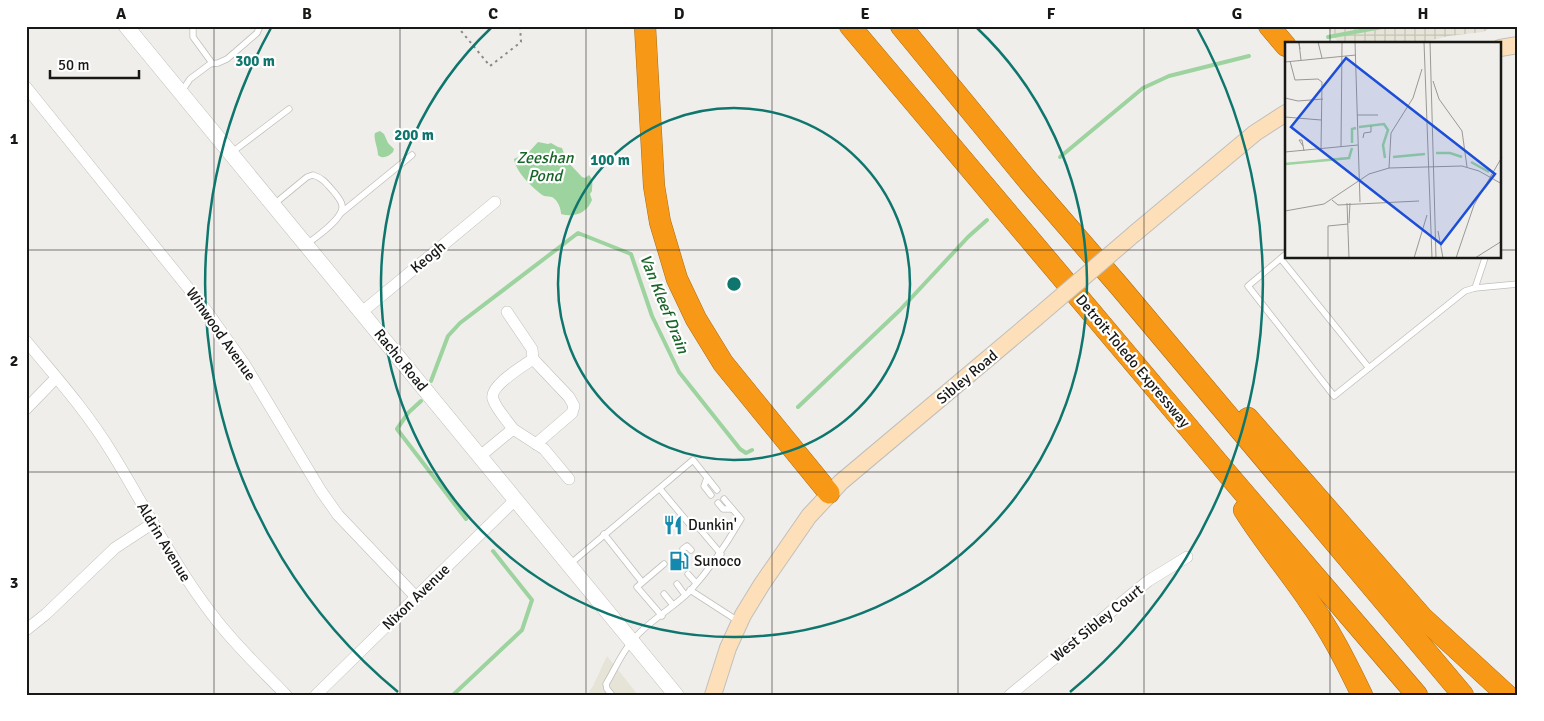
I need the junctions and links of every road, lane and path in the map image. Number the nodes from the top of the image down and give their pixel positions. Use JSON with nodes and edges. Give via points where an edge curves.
{"nodes":[{"id":1,"x":126,"y":26,"type":"edge"},
{"id":2,"x":193,"y":26,"type":"edge"},
{"id":3,"x":260,"y":26,"type":"edge"},
{"id":4,"x":457,"y":26,"type":"edge"},
{"id":5,"x":520,"y":26,"type":"edge"},
{"id":6,"x":644,"y":26,"type":"edge"},
{"id":7,"x":850,"y":26,"type":"edge"},
{"id":8,"x":901,"y":26,"type":"edge"},
{"id":9,"x":1270,"y":26,"type":"edge"},
{"id":10,"x":1285,"y":45,"type":"edge"},
{"id":11,"x":1518,"y":45,"type":"edge"},
{"id":12,"x":1502,"y":48,"type":"edge"},
{"id":13,"x":212,"y":63,"type":"junction"},
{"id":14,"x":26,"y":87,"type":"edge"},
{"id":15,"x":181,"y":93,"type":"junction"},
{"id":16,"x":289,"y":109,"type":"dead end"},
{"id":17,"x":1285,"y":114,"type":"edge"},
{"id":18,"x":230,"y":153,"type":"junction"},
{"id":19,"x":412,"y":154,"type":"dead end"},
{"id":20,"x":495,"y":202,"type":"dead end"},
{"id":21,"x":273,"y":205,"type":"junction"},
{"id":22,"x":342,"y":213,"type":"junction"},
{"id":23,"x":306,"y":245,"type":"junction"},
{"id":24,"x":1285,"y":255,"type":"edge"},
{"id":25,"x":1281,"y":259,"type":"junction"},
{"id":26,"x":1484,"y":259,"type":"edge"},
{"id":27,"x":1518,"y":284,"type":"edge"},
{"id":28,"x":1475,"y":288,"type":"junction"},
{"id":29,"x":1130,"y":299,"type":"junction"},
{"id":30,"x":362,"y":312,"type":"junction"},
{"id":31,"x":507,"y":312,"type":"dead end"},
{"id":32,"x":26,"y":341,"type":"edge"},
{"id":33,"x":533,"y":359,"type":"junction"},
{"id":34,"x":1369,"y":368,"type":"junction"},
{"id":35,"x":56,"y":378,"type":"junction"},
{"id":36,"x":26,"y":409,"type":"edge"},
{"id":37,"x":513,"y":429,"type":"junction"},
{"id":38,"x":536,"y":444,"type":"junction"},
{"id":39,"x":479,"y":457,"type":"junction"},
{"id":40,"x":1225,"y":471,"type":"junction"},
{"id":41,"x":707,"y":478,"type":"junction"},
{"id":42,"x":569,"y":479,"type":"dead end"},
{"id":43,"x":660,"y":489,"type":"junction"},
{"id":44,"x":717,"y":490,"type":"dead end"},
{"id":45,"x":829,"y":493,"type":"junction"},
{"id":46,"x":711,"y":495,"type":"dead end"},
{"id":47,"x":516,"y":499,"type":"junction"},
{"id":48,"x":724,"y":499,"type":"dead end"},
{"id":49,"x":718,"y":503,"type":"dead end"},
{"id":50,"x":732,"y":509,"type":"junction"},
{"id":51,"x":152,"y":523,"type":"junction"},
{"id":52,"x":604,"y":534,"type":"junction"},
{"id":53,"x":683,"y":549,"type":"dead end"},
{"id":54,"x":691,"y":550,"type":"dead end"},
{"id":55,"x":721,"y":554,"type":"junction"},
{"id":56,"x":1187,"y":557,"type":"dead end"},
{"id":57,"x":701,"y":563,"type":"dead end"},
{"id":58,"x":568,"y":565,"type":"junction"},
{"id":59,"x":664,"y":567,"type":"dead end"},
{"id":60,"x":707,"y":570,"type":"junction"},
{"id":61,"x":688,"y":574,"type":"dead end"},
{"id":62,"x":642,"y":582,"type":"junction"},
{"id":63,"x":696,"y":583,"type":"junction"},
{"id":64,"x":676,"y":584,"type":"dead end"},
{"id":65,"x":688,"y":592,"type":"junction"},
{"id":66,"x":664,"y":594,"type":"dead end"},
{"id":67,"x":416,"y":598,"type":"junction"},
{"id":68,"x":673,"y":605,"type":"junction"},
{"id":69,"x":662,"y":616,"type":"junction"},
{"id":70,"x":740,"y":622,"type":"junction"},
{"id":71,"x":26,"y":630,"type":"edge"},
{"id":72,"x":631,"y":642,"type":"junction"},
{"id":73,"x":286,"y":695,"type":"edge"},
{"id":74,"x":316,"y":695,"type":"edge"},
{"id":75,"x":612,"y":695,"type":"edge"},
{"id":76,"x":676,"y":695,"type":"edge"},
{"id":77,"x":713,"y":695,"type":"edge"},
{"id":78,"x":1010,"y":695,"type":"edge"},
{"id":79,"x":1362,"y":695,"type":"edge"},
{"id":80,"x":1417,"y":695,"type":"edge"},
{"id":81,"x":1463,"y":695,"type":"edge"},
{"id":82,"x":1507,"y":695,"type":"edge"}],
"edges":[{"from":1,"to":15,"type":"street","name":"Racho Road"},
{"from":2,"to":13,"type":"lane","via":[[193,37]]},
{"from":3,"to":13,"type":"lane","via":[[257,33],[227,59]]},
{"from":4,"to":5,"type":"path","via":[[490,66],[521,42]]},
{"from":6,"to":45,"type":"highway","via":[[654,186],[660,222],[677,279],[723,364]]},
{"from":7,"to":40,"type":"highway","name":"Detroit-Toledo Expressway"},
{"from":8,"to":29,"type":"highway"},
{"from":9,"to":10,"type":"highway"},
{"from":11,"to":12,"type":"main road"},
{"from":13,"to":15,"type":"lane","via":[[190,79]]},
{"from":14,"to":67,"type":"street","name":"Winwood Avenue","via":[[206,310],[245,365],[338,515]]},
{"from":15,"to":18,"type":"street","name":"Racho Road"},
{"from":16,"to":18,"type":"lane"},
{"from":17,"to":45,"type":"main road","name":"Sibley Road","bridge":true,"via":[[1255,133]]},
{"from":18,"to":21,"type":"street","name":"Racho Road"},
{"from":19,"to":22,"type":"lane"},
{"from":20,"to":30,"type":"street","name":"Keogh"},
{"from":21,"to":22,"type":"lane","via":[[313,176],[324,180],[340,200]]},
{"from":21,"to":23,"type":"street","name":"Racho Road"},
{"from":22,"to":23,"type":"lane"},
{"from":23,"to":30,"type":"street","name":"Racho Road"},
{"from":24,"to":25,"type":"lane"},
{"from":25,"to":34,"type":"lane"},
{"from":25,"to":34,"type":"lane","via":[[1248,286],[1334,396]]},
{"from":26,"to":28,"type":"lane"},
{"from":27,"to":28,"type":"lane"},
{"from":28,"to":34,"type":"lane","via":[[1465,291]]},
{"from":29,"to":81,"type":"highway"},
{"from":29,"to":82,"type":"highway","via":[[1178,337],[1422,617]]},
{"from":30,"to":39,"type":"street","name":"Racho Road"},
{"from":31,"to":33,"type":"street","via":[[532,349]]},
{"from":32,"to":35,"type":"street","name":"Aldrin Avenue"},
{"from":33,"to":37,"type":"street","via":[[496,386],[492,395]]},
{"from":33,"to":38,"type":"street","via":[[574,406],[572,414]]},
{"from":35,"to":36,"type":"street"},
{"from":35,"to":51,"type":"street","name":"Aldrin Avenue","via":[[111,452]]},
{"from":37,"to":38,"type":"street"},
{"from":37,"to":39,"type":"street"},
{"from":38,"to":42,"type":"street"},
{"from":39,"to":47,"type":"street","name":"Racho Road"},
{"from":40,"to":79,"type":"highway","via":[[1235,496],[1257,531],[1329,630]]},
{"from":40,"to":80,"type":"highway","name":"Detroit-Toledo Expressway"},
{"from":41,"to":43,"type":"lane","via":[[692,460]]},
{"from":41,"to":44,"type":"lane"},
{"from":41,"to":46,"type":"lane","via":[[704,486]]},
{"from":43,"to":52,"type":"lane"},
{"from":43,"to":55,"type":"lane","via":[[691,526],[698,528]]},
{"from":45,"to":70,"type":"main road","name":"Sibley Road","via":[[783,553]]},
{"from":47,"to":58,"type":"street","name":"Racho Road"},
{"from":47,"to":67,"type":"street","name":"Nixon Avenue"},
{"from":48,"to":50,"type":"lane"},
{"from":49,"to":50,"type":"lane","via":[[723,509]]},
{"from":50,"to":55,"type":"lane","via":[[740,519]]},
{"from":51,"to":71,"type":"street","via":[[115,548]]},
{"from":51,"to":73,"type":"street","name":"Aldrin Avenue","via":[[214,618]]},
{"from":52,"to":58,"type":"lane"},
{"from":52,"to":62,"type":"lane"},
{"from":53,"to":54,"type":"lane","via":[[687,546]]},
{"from":55,"to":60,"type":"lane"},
{"from":56,"to":78,"type":"street","name":"West Sibley Court","via":[[1148,581]]},
{"from":57,"to":60,"type":"lane"},
{"from":58,"to":72,"type":"street","name":"Racho Road"},
{"from":59,"to":62,"type":"lane","via":[[652,579]]},
{"from":60,"to":63,"type":"lane"},
{"from":61,"to":63,"type":"lane"},
{"from":62,"to":69,"type":"lane","via":[[637,586]]},
{"from":63,"to":65,"type":"lane"},
{"from":64,"to":65,"type":"lane"},
{"from":65,"to":68,"type":"lane"},
{"from":65,"to":70,"type":"lane"},
{"from":66,"to":68,"type":"lane"},
{"from":67,"to":74,"type":"street","name":"Nixon Avenue"},
{"from":68,"to":69,"type":"lane"},
{"from":69,"to":72,"type":"lane"},
{"from":70,"to":77,"type":"main road","name":"Sibley Road"},
{"from":72,"to":75,"type":"lane","via":[[606,684]]},
{"from":72,"to":76,"type":"street","name":"Racho Road"}]}
